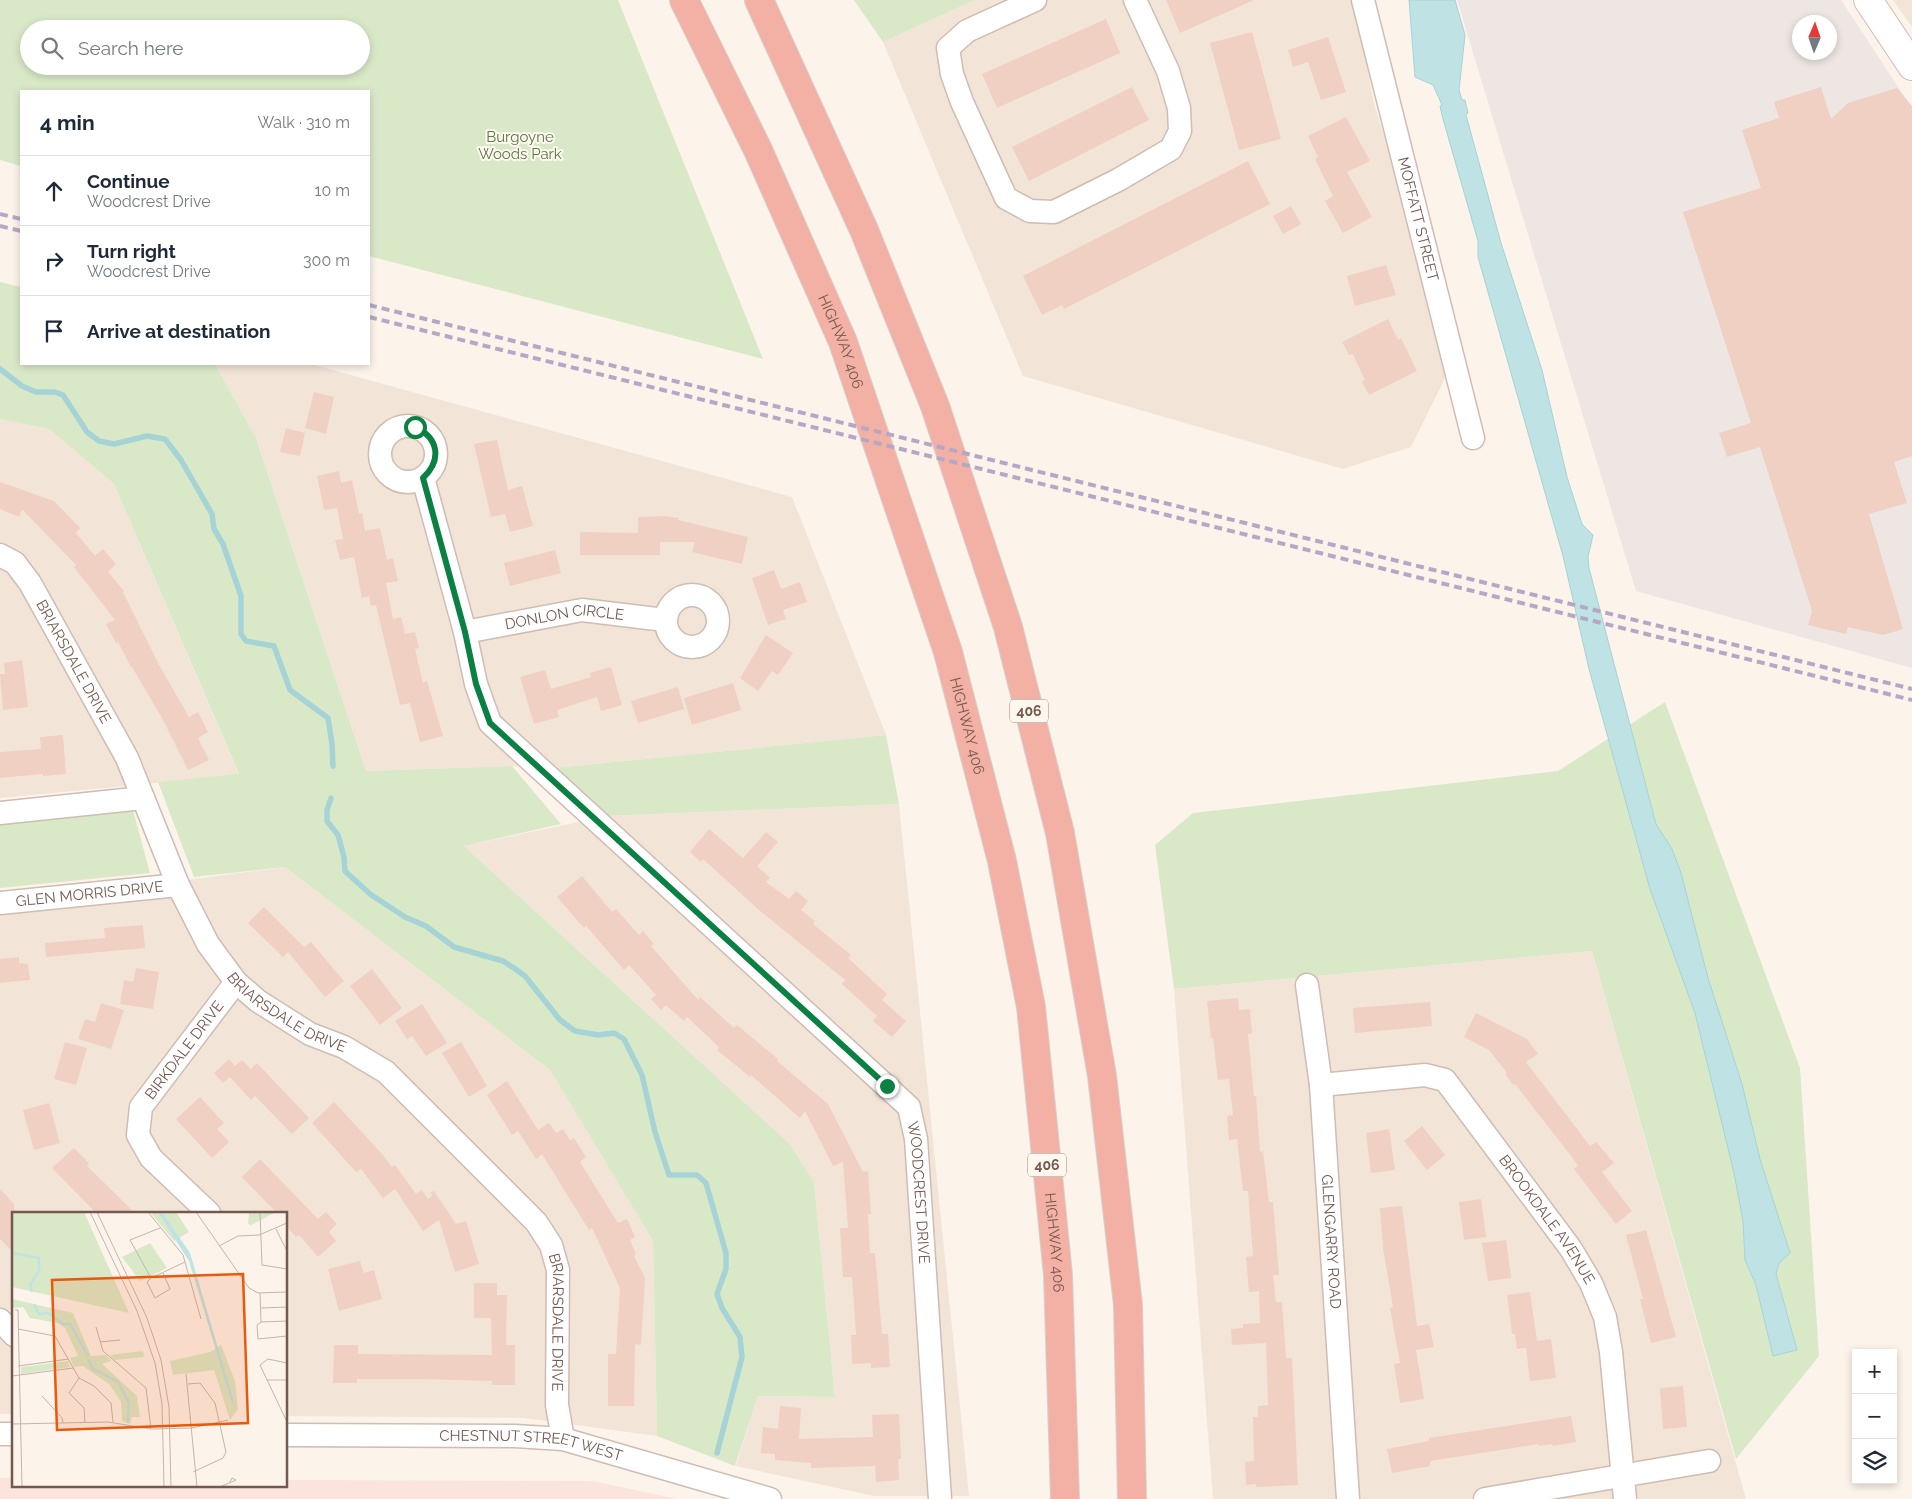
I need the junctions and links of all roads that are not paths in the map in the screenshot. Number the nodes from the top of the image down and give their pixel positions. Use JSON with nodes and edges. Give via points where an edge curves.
{"nodes":[{"id":1,"x":684,"y":0,"type":"edge"},
{"id":2,"x":759,"y":0,"type":"edge"},
{"id":3,"x":1036,"y":0,"type":"edge"},
{"id":4,"x":1135,"y":0,"type":"edge"},
{"id":5,"x":1363,"y":0,"type":"edge"},
{"id":6,"x":1868,"y":0,"type":"edge"},
{"id":7,"x":992,"y":9,"type":"edge"},
{"id":8,"x":1912,"y":66,"type":"edge"},
{"id":9,"x":1473,"y":438,"type":"dead end"},
{"id":10,"x":423,"y":478,"type":"dead end"},
{"id":11,"x":0,"y":556,"type":"edge"},
{"id":12,"x":666,"y":620,"type":"dead end"},
{"id":13,"x":465,"y":632,"type":"junction"},
{"id":14,"x":143,"y":798,"type":"junction"},
{"id":15,"x":0,"y":812,"type":"edge"},
{"id":16,"x":178,"y":884,"type":"junction"},
{"id":17,"x":0,"y":903,"type":"edge"},
{"id":18,"x":236,"y":982,"type":"junction"},
{"id":19,"x":1307,"y":985,"type":"dead end"},
{"id":20,"x":1321,"y":1086,"type":"junction"},
{"id":21,"x":208,"y":1212,"type":"edge"},
{"id":22,"x":0,"y":1320,"type":"edge"},
{"id":23,"x":12,"y":1333,"type":"edge"},
{"id":24,"x":288,"y":1435,"type":"edge"},
{"id":25,"x":564,"y":1439,"type":"junction"},
{"id":26,"x":1710,"y":1461,"type":"dead end"},
{"id":27,"x":1623,"y":1476,"type":"junction"},
{"id":28,"x":1065,"y":1486,"type":"edge"},
{"id":29,"x":770,"y":1499,"type":"edge"},
{"id":30,"x":940,"y":1499,"type":"edge"},
{"id":31,"x":1132,"y":1499,"type":"edge"},
{"id":32,"x":1348,"y":1499,"type":"edge"},
{"id":33,"x":1485,"y":1499,"type":"edge"},
{"id":34,"x":1625,"y":1499,"type":"edge"}],
"edges":[{"from":1,"to":28,"type":"highway","name":"HIGHWAY 406","number":"406","via":[[758,150],[843,342],[948,652],[1002,861],[1031,1007],[1058,1275]]},
{"from":2,"to":31,"type":"highway","number":"406","via":[[864,230],[935,406],[1008,627],[1060,833],[1102,1076],[1128,1304]]},
{"from":3,"to":7,"type":"street"},
{"from":4,"to":7,"type":"street","via":[[1168,72],[1179,108],[1180,131],[1171,149],[1054,212],[1030,211],[1006,198],[952,74],[948,48]]},
{"from":5,"to":9,"type":"street","name":"MOFFATT STREET"},
{"from":6,"to":8,"type":"street"},
{"from":10,"to":13,"type":"street","name":"WOODCREST DRIVE"},
{"from":11,"to":14,"type":"street","name":"BRIARSDALE DRIVE","via":[[15,563],[30,583],[127,758]]},
{"from":12,"to":13,"type":"street","name":"DONLON CIRCLE","via":[[582,610]]},
{"from":13,"to":30,"type":"street","name":"WOODCREST DRIVE","via":[[476,684],[490,723],[909,1107],[916,1139]]},
{"from":14,"to":15,"type":"street"},
{"from":14,"to":16,"type":"street","name":"BRIARSDALE DRIVE"},
{"from":16,"to":17,"type":"street","name":"GLEN MORRIS DRIVE"},
{"from":16,"to":18,"type":"street","name":"BRIARSDALE DRIVE","via":[[208,944]]},
{"from":18,"to":21,"type":"street","name":"BIRKDALE DRIVE","via":[[141,1108],[138,1135],[151,1158]]},
{"from":18,"to":25,"type":"street","name":"BRIARSDALE DRIVE","via":[[258,1001],[310,1034],[344,1047],[386,1072],[536,1222],[552,1245],[558,1270],[557,1405]]},
{"from":19,"to":20,"type":"street","name":"GLENGARRY ROAD"},
{"from":20,"to":27,"type":"street","name":"BROOKDALE AVENUE","via":[[1425,1075],[1445,1080],[1571,1249],[1591,1283],[1605,1317],[1608,1334]]},
{"from":20,"to":32,"type":"street","name":"GLENGARRY ROAD"},
{"from":22,"to":23,"type":"street"},
{"from":24,"to":25,"type":"street","name":"CHESTNUT STREET WEST"},
{"from":25,"to":29,"type":"street","name":"CHESTNUT STREET WEST"},
{"from":26,"to":27,"type":"street"},
{"from":27,"to":33,"type":"street"},
{"from":27,"to":34,"type":"street","name":"BROOKDALE AVENUE"}]}
